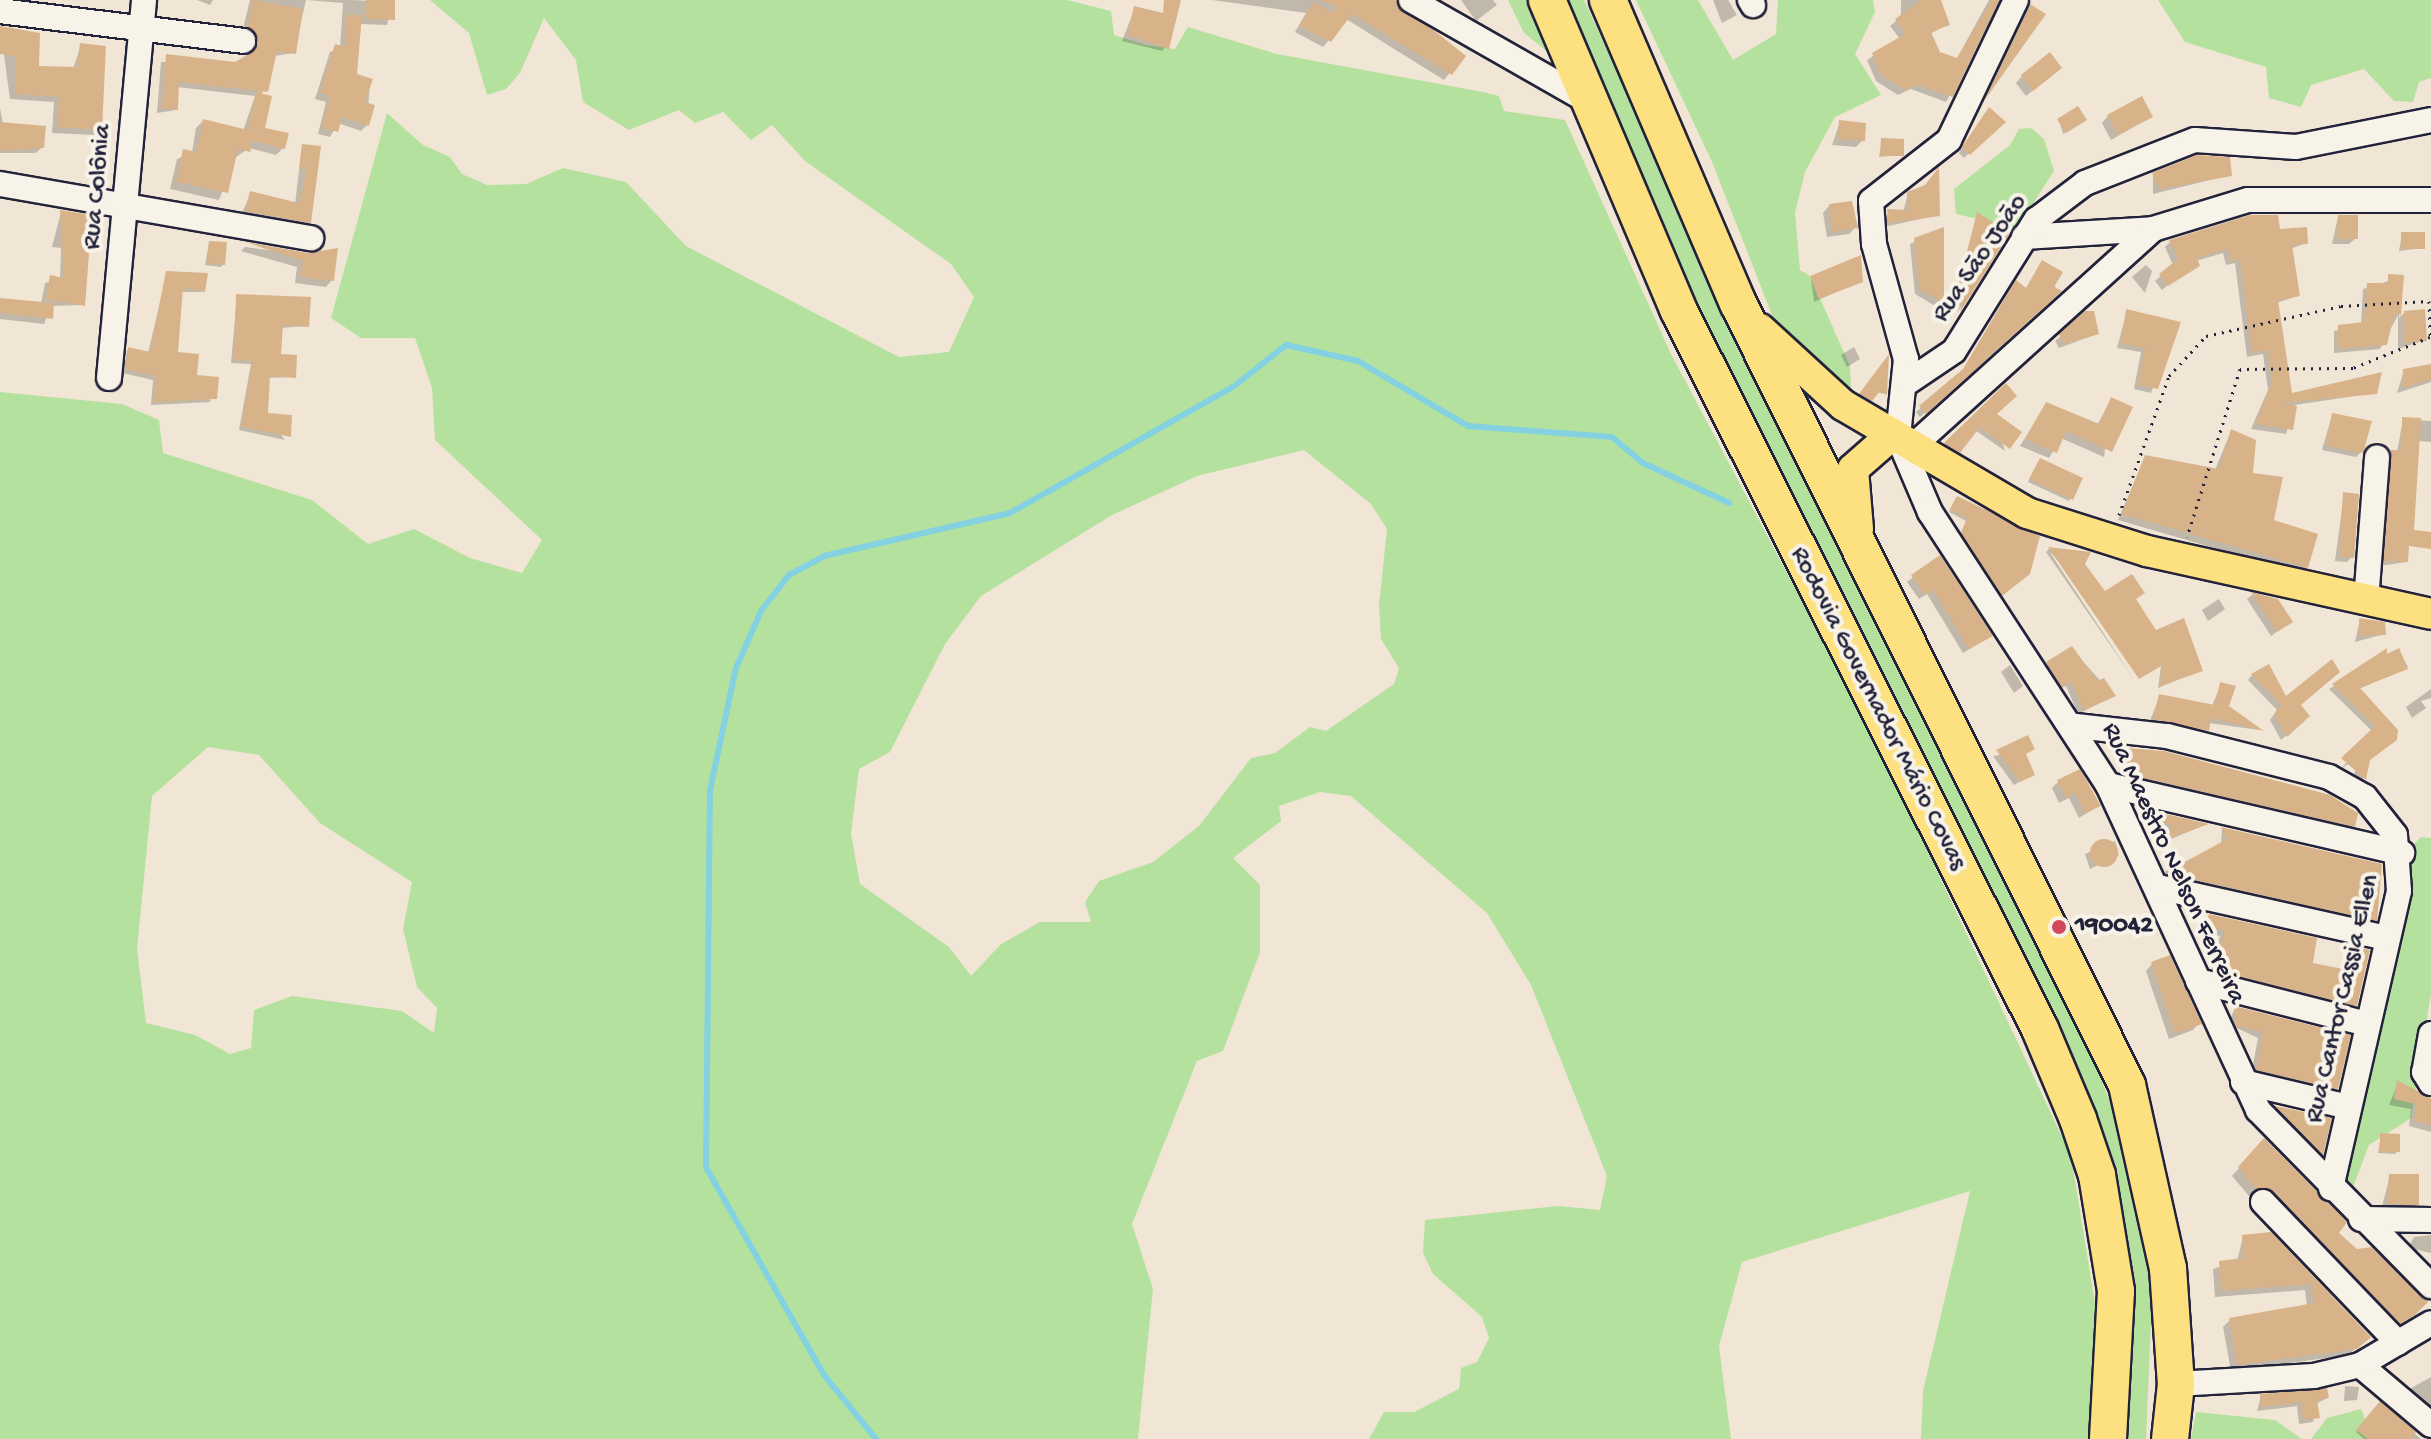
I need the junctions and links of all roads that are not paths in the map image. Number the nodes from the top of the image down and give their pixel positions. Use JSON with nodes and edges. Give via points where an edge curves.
{"nodes":[{"id":1,"x":144,"y":0,"type":"edge"},
{"id":2,"x":1411,"y":0,"type":"edge"},
{"id":3,"x":1547,"y":0,"type":"edge"},
{"id":4,"x":1608,"y":0,"type":"edge"},
{"id":5,"x":2016,"y":0,"type":"edge"},
{"id":6,"x":0,"y":11,"type":"edge"},
{"id":7,"x":141,"y":25,"type":"junction"},
{"id":8,"x":243,"y":41,"type":"dead end"},
{"id":9,"x":1586,"y":100,"type":"junction"},
{"id":10,"x":2431,"y":120,"type":"edge"},
{"id":11,"x":0,"y":184,"type":"edge"},
{"id":12,"x":2431,"y":200,"type":"edge"},
{"id":13,"x":127,"y":201,"type":"junction"},
{"id":14,"x":2153,"y":229,"type":"junction"},
{"id":15,"x":2024,"y":237,"type":"junction"},
{"id":16,"x":311,"y":238,"type":"dead end"},
{"id":17,"x":1738,"y":303,"type":"junction"},
{"id":18,"x":109,"y":378,"type":"dead end"},
{"id":19,"x":1908,"y":382,"type":"junction"},
{"id":20,"x":1901,"y":439,"type":"junction"},
{"id":21,"x":2377,"y":457,"type":"dead end"},
{"id":22,"x":1859,"y":535,"type":"junction"},
{"id":23,"x":2366,"y":601,"type":"junction"},
{"id":24,"x":2431,"y":614,"type":"edge"},
{"id":25,"x":2076,"y":726,"type":"junction"},
{"id":26,"x":2108,"y":785,"type":"junction"},
{"id":27,"x":2402,"y":853,"type":"junction"},
{"id":28,"x":2158,"y":887,"type":"junction"},
{"id":29,"x":2386,"y":938,"type":"junction"},
{"id":30,"x":2198,"y":981,"type":"junction"},
{"id":31,"x":2367,"y":1024,"type":"junction"},
{"id":32,"x":2431,"y":1034,"type":"edge"},
{"id":33,"x":2243,"y":1082,"type":"junction"},
{"id":34,"x":2431,"y":1083,"type":"edge"},
{"id":35,"x":2349,"y":1107,"type":"junction"},
{"id":36,"x":2331,"y":1188,"type":"junction"},
{"id":37,"x":2263,"y":1202,"type":"dead end"},
{"id":38,"x":2361,"y":1219,"type":"junction"},
{"id":39,"x":2431,"y":1220,"type":"edge"},
{"id":40,"x":2431,"y":1286,"type":"edge"},
{"id":41,"x":2429,"y":1327,"type":"edge"},
{"id":42,"x":2398,"y":1343,"type":"junction"},
{"id":43,"x":2360,"y":1365,"type":"junction"},
{"id":44,"x":2176,"y":1384,"type":"junction"},
{"id":45,"x":2431,"y":1425,"type":"edge"},
{"id":46,"x":2108,"y":1439,"type":"edge"},
{"id":47,"x":2170,"y":1439,"type":"edge"}],
"edges":[{"from":1,"to":7,"type":"street","name":"Rua Colônia"},
{"from":2,"to":9,"type":"street"},
{"from":3,"to":9,"type":"highway","name":"Rodovia Governador Mário Covas"},
{"from":4,"to":17,"type":"highway"},
{"from":5,"to":19,"type":"street","via":[[1949,140],[1871,201],[1874,244]]},
{"from":6,"to":7,"type":"street"},
{"from":7,"to":8,"type":"street"},
{"from":7,"to":13,"type":"street","name":"Rua Colônia"},
{"from":9,"to":46,"type":"highway","name":"Rodovia Governador Mário Covas","via":[[1692,340],[2040,1029],[2078,1119],[2097,1175],[2116,1291]]},
{"from":10,"to":15,"type":"street","name":"Rua São João","via":[[2296,147],[2214,138],[2156,150],[2068,192]]},
{"from":11,"to":13,"type":"street"},
{"from":12,"to":14,"type":"street","via":[[2248,200]]},
{"from":13,"to":16,"type":"street"},
{"from":13,"to":18,"type":"street","name":"Rua Colônia"},
{"from":14,"to":15,"type":"street"},
{"from":14,"to":20,"type":"street"},
{"from":15,"to":19,"type":"street","name":"Rua São João","via":[[1968,333]]},
{"from":17,"to":20,"type":"main road","via":[[1808,380]]},
{"from":17,"to":22,"type":"highway"},
{"from":19,"to":20,"type":"street"},
{"from":20,"to":22,"type":"main road","via":[[1853,469]]},
{"from":20,"to":23,"type":"main road","via":[[2027,513],[2110,541]]},
{"from":20,"to":25,"type":"street","name":"Rua Maestro Nelson Ferreira","via":[[1940,528]]},
{"from":21,"to":23,"type":"street"},
{"from":22,"to":44,"type":"highway","via":[[2127,1085],[2160,1217]]},
{"from":23,"to":24,"type":"main road"},
{"from":25,"to":26,"type":"street","name":"Rua Maestro Nelson Ferreira"},
{"from":25,"to":27,"type":"street","name":"Rua Cantor Cassia Ellen","via":[[2167,736],[2329,777],[2365,797]]},
{"from":26,"to":27,"type":"street"},
{"from":26,"to":28,"type":"street","name":"Rua Maestro Nelson Ferreira"},
{"from":27,"to":29,"type":"street","name":"Rua Cantor Cassia Ellen"},
{"from":28,"to":29,"type":"street"},
{"from":28,"to":30,"type":"street","name":"Rua Maestro Nelson Ferreira"},
{"from":29,"to":31,"type":"street","name":"Rua Cantor Cassia Ellen"},
{"from":30,"to":31,"type":"street"},
{"from":30,"to":33,"type":"street","name":"Rua Maestro Nelson Ferreira"},
{"from":31,"to":35,"type":"street","name":"Rua Cantor Cassia Ellen"},
{"from":32,"to":34,"type":"street","via":[[2424,1072]]},
{"from":33,"to":35,"type":"street"},
{"from":33,"to":36,"type":"street","name":"Rua Maestro Nelson Ferreira","via":[[2267,1123]]},
{"from":35,"to":36,"type":"street","name":"Rua Cantor Cassia Ellen"},
{"from":36,"to":38,"type":"street","name":"Rua Maestro Nelson Ferreira"},
{"from":37,"to":42,"type":"street"},
{"from":38,"to":39,"type":"street"},
{"from":38,"to":40,"type":"street","name":"Rua Maestro Nelson Ferreira"},
{"from":41,"to":42,"type":"street"},
{"from":42,"to":43,"type":"street"},
{"from":43,"to":44,"type":"street","via":[[2277,1382]]},
{"from":43,"to":45,"type":"street"},
{"from":44,"to":47,"type":"highway"}]}
